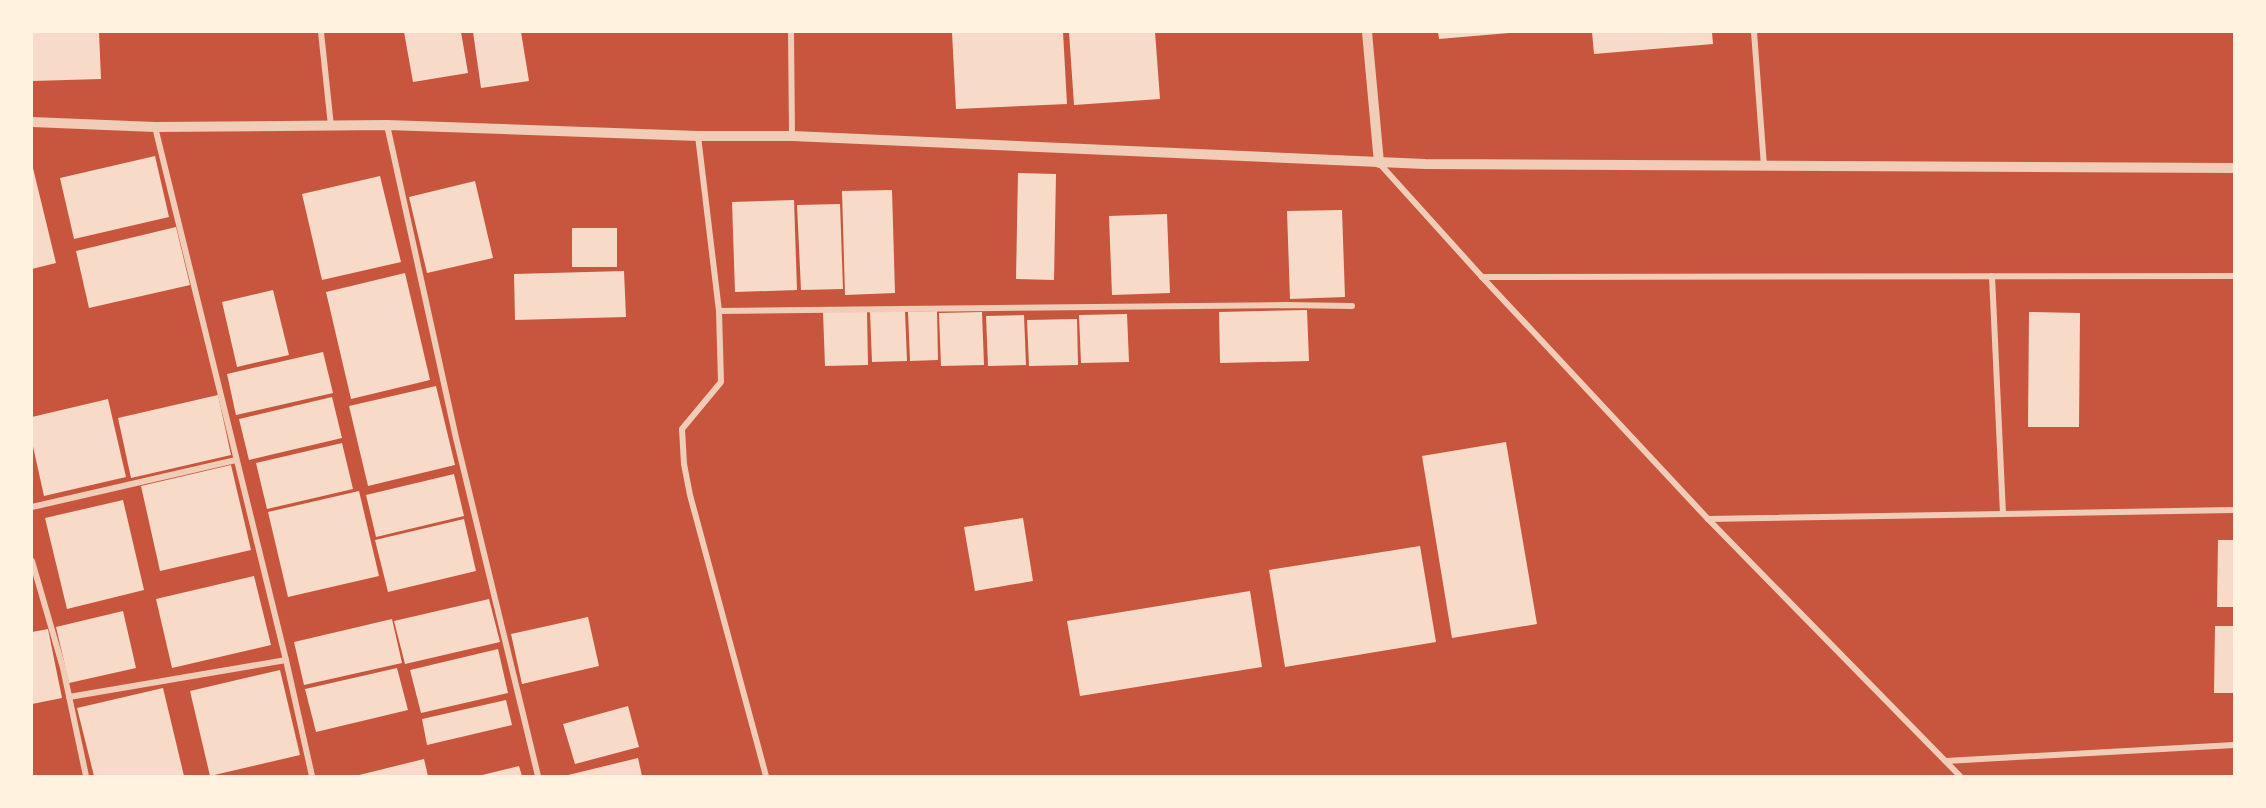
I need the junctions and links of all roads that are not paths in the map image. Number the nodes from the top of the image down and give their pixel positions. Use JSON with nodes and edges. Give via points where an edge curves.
{"nodes":[{"id":1,"x":321,"y":32,"type":"edge"},
{"id":2,"x":791,"y":32,"type":"edge"},
{"id":3,"x":1367,"y":32,"type":"edge"},
{"id":4,"x":1754,"y":32,"type":"edge"},
{"id":5,"x":32,"y":122,"type":"edge"},
{"id":6,"x":387,"y":125,"type":"junction"},
{"id":7,"x":331,"y":126,"type":"junction"},
{"id":8,"x":155,"y":127,"type":"junction"},
{"id":9,"x":698,"y":136,"type":"junction"},
{"id":10,"x":792,"y":136,"type":"junction"},
{"id":11,"x":1379,"y":163,"type":"junction"},
{"id":12,"x":1764,"y":166,"type":"junction"},
{"id":13,"x":2235,"y":168,"type":"edge"},
{"id":14,"x":1992,"y":276,"type":"junction"},
{"id":15,"x":2235,"y":276,"type":"edge"},
{"id":16,"x":1482,"y":277,"type":"junction"},
{"id":17,"x":1352,"y":306,"type":"dead end"},
{"id":18,"x":719,"y":311,"type":"junction"},
{"id":19,"x":236,"y":460,"type":"junction"},
{"id":20,"x":32,"y":507,"type":"edge"},
{"id":21,"x":2235,"y":510,"type":"edge"},
{"id":22,"x":2003,"y":514,"type":"junction"},
{"id":23,"x":1708,"y":519,"type":"junction"},
{"id":24,"x":32,"y":561,"type":"edge"},
{"id":25,"x":286,"y":660,"type":"junction"},
{"id":26,"x":69,"y":697,"type":"junction"},
{"id":27,"x":2235,"y":744,"type":"edge"},
{"id":28,"x":1946,"y":761,"type":"junction"},
{"id":29,"x":86,"y":777,"type":"edge"},
{"id":30,"x":312,"y":777,"type":"edge"},
{"id":31,"x":538,"y":777,"type":"edge"},
{"id":32,"x":766,"y":777,"type":"edge"},
{"id":33,"x":1960,"y":777,"type":"edge"}],
"edges":[{"from":1,"to":7,"type":"street"},
{"from":2,"to":10,"type":"street"},
{"from":3,"to":11,"type":"street"},
{"from":4,"to":12,"type":"street"},
{"from":5,"to":8,"type":"street"},
{"from":6,"to":7,"type":"street"},
{"from":6,"to":9,"type":"street"},
{"from":6,"to":31,"type":"street","via":[[456,438]]},
{"from":7,"to":8,"type":"street"},
{"from":8,"to":19,"type":"street"},
{"from":9,"to":10,"type":"street"},
{"from":9,"to":18,"type":"street"},
{"from":10,"to":11,"type":"street"},
{"from":11,"to":12,"type":"street"},
{"from":11,"to":16,"type":"street"},
{"from":12,"to":13,"type":"street"},
{"from":14,"to":15,"type":"street"},
{"from":14,"to":16,"type":"street"},
{"from":14,"to":22,"type":"street"},
{"from":16,"to":23,"type":"street"},
{"from":17,"to":18,"type":"street"},
{"from":18,"to":32,"type":"street","via":[[721,382],[682,429],[684,464]]},
{"from":19,"to":20,"type":"street"},
{"from":19,"to":25,"type":"street"},
{"from":21,"to":22,"type":"street"},
{"from":22,"to":23,"type":"street"},
{"from":23,"to":28,"type":"street"},
{"from":24,"to":26,"type":"street"},
{"from":25,"to":26,"type":"street"},
{"from":25,"to":30,"type":"street"},
{"from":26,"to":29,"type":"street"},
{"from":27,"to":28,"type":"street"},
{"from":28,"to":33,"type":"street"}]}
